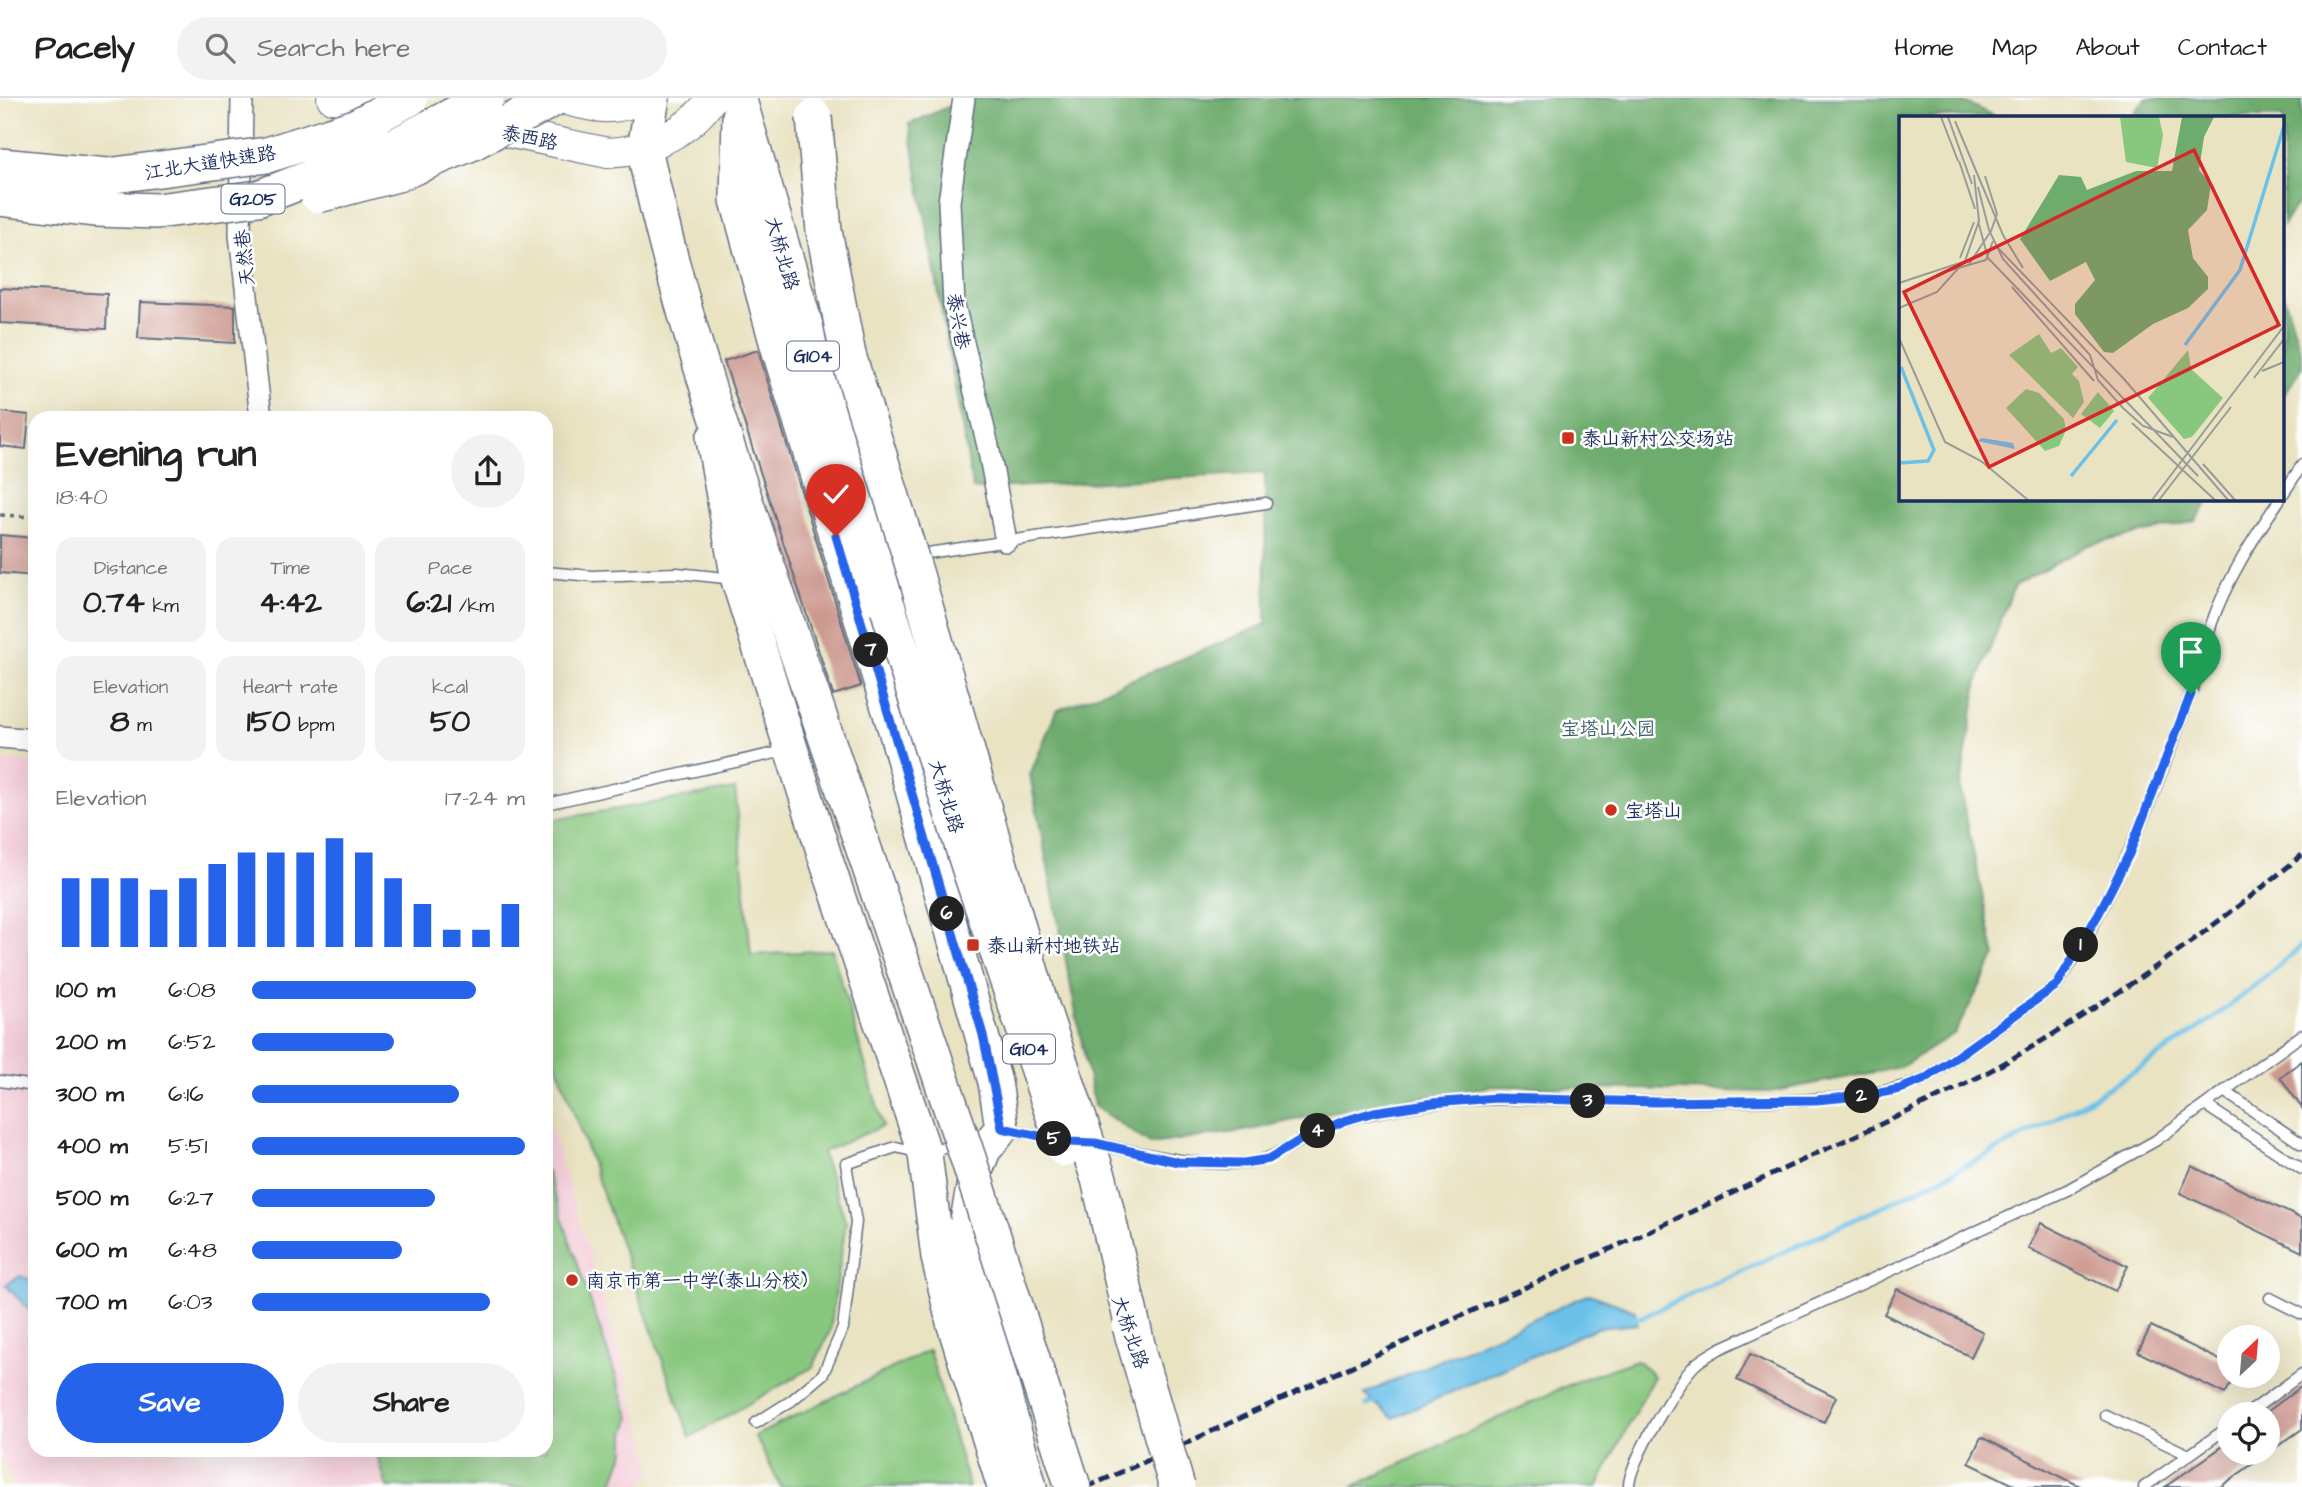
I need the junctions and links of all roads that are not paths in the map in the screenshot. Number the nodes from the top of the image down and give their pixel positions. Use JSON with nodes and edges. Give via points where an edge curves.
{"nodes":[{"id":1,"x":242,"y":98,"type":"edge"},
{"id":2,"x":332,"y":98,"type":"edge"},
{"id":3,"x":410,"y":98,"type":"edge"},
{"id":4,"x":486,"y":98,"type":"edge"},
{"id":5,"x":557,"y":98,"type":"edge"},
{"id":6,"x":644,"y":98,"type":"edge"},
{"id":7,"x":653,"y":98,"type":"edge"},
{"id":8,"x":814,"y":98,"type":"edge"},
{"id":9,"x":964,"y":98,"type":"edge"},
{"id":10,"x":730,"y":100,"type":"edge"},
{"id":11,"x":643,"y":148,"type":"junction"},
{"id":12,"x":0,"y":166,"type":"edge"},
{"id":13,"x":0,"y":198,"type":"edge"},
{"id":14,"x":258,"y":198,"type":"junction"},
{"id":15,"x":702,"y":378,"type":"junction"},
{"id":16,"x":260,"y":411,"type":"edge"},
{"id":17,"x":2302,"y":466,"type":"edge"},
{"id":18,"x":2284,"y":493,"type":"edge"},
{"id":19,"x":2279,"y":500,"type":"edge"},
{"id":20,"x":1266,"y":503,"type":"dead end"},
{"id":21,"x":1006,"y":541,"type":"junction"},
{"id":22,"x":887,"y":559,"type":"junction"},
{"id":23,"x":553,"y":573,"type":"edge"},
{"id":24,"x":738,"y":580,"type":"junction"},
{"id":25,"x":0,"y":737,"type":"edge"},
{"id":26,"x":28,"y":739,"type":"edge"},
{"id":27,"x":792,"y":750,"type":"junction"},
{"id":28,"x":553,"y":802,"type":"edge"},
{"id":29,"x":2302,"y":1035,"type":"edge"},
{"id":30,"x":0,"y":1081,"type":"edge"},
{"id":31,"x":28,"y":1085,"type":"edge"},
{"id":32,"x":2224,"y":1091,"type":"junction"},
{"id":33,"x":2205,"y":1105,"type":"junction"},
{"id":34,"x":1002,"y":1128,"type":"junction"},
{"id":35,"x":2302,"y":1144,"type":"edge"},
{"id":36,"x":925,"y":1154,"type":"junction"},
{"id":37,"x":2302,"y":1169,"type":"edge"},
{"id":38,"x":2270,"y":1298,"type":"dead end"},
{"id":39,"x":2302,"y":1314,"type":"edge"},
{"id":40,"x":1138,"y":1349,"type":"junction"},
{"id":41,"x":2302,"y":1374,"type":"edge"},
{"id":42,"x":2264,"y":1402,"type":"edge"},
{"id":43,"x":2105,"y":1415,"type":"dead end"},
{"id":44,"x":756,"y":1423,"type":"dead end"},
{"id":45,"x":2217,"y":1435,"type":"edge"},
{"id":46,"x":2189,"y":1455,"type":"junction"},
{"id":47,"x":1004,"y":1487,"type":"edge"},
{"id":48,"x":1030,"y":1487,"type":"edge"},
{"id":49,"x":1073,"y":1487,"type":"edge"},
{"id":50,"x":1177,"y":1487,"type":"edge"},
{"id":51,"x":1629,"y":1487,"type":"edge"},
{"id":52,"x":2144,"y":1487,"type":"edge"}],
"edges":[{"from":1,"to":16,"type":"street","name":"天然巷","via":[[240,235]]},
{"from":2,"to":11,"type":"main road","name":"泰西路","via":[[608,153]]},
{"from":3,"to":12,"type":"highway","name":"江北大道快速路","number":"G205","bridge":true,"via":[[355,127],[267,155],[107,176]]},
{"from":4,"to":14,"type":"highway","name":"江北大道快速路","number":"G205","bridge":true,"via":[[399,145]]},
{"from":5,"to":6,"type":"main road","via":[[622,108]]},
{"from":5,"to":14,"type":"highway","bridge":true,"via":[[471,143],[397,174],[329,195]]},
{"from":7,"to":11,"type":"main road"},
{"from":8,"to":40,"type":"highway","bridge":true,"via":[[824,231],[848,355],[1039,1000],[1099,1179]]},
{"from":9,"to":21,"type":"street","name":"泰兴巷","via":[[950,202],[954,305]]},
{"from":10,"to":11,"type":"main road","name":"泰西路"},
{"from":10,"to":22,"type":"highway","name":"大桥北路","number":"G104"},
{"from":10,"to":34,"type":"main road","via":[[737,200],[983,1035]]},
{"from":11,"to":15,"type":"highway"},
{"from":13,"to":14,"type":"highway","name":"江北大道快速路","number":"G205","bridge":true,"via":[[157,211]]},
{"from":15,"to":24,"type":"main road"},
{"from":15,"to":49,"type":"highway","bridge":true,"via":[[969,1161]]},
{"from":17,"to":18,"type":"lane"},
{"from":19,"to":34,"type":"lane","via":[[2225,590],[2191,694],[2129,854],[2069,967],[2057,985],[1925,1079],[1890,1091],[1816,1100],[1496,1098],[1433,1103],[1344,1121],[1269,1159],[1244,1163],[1178,1162]]},
{"from":20,"to":21,"type":"lane"},
{"from":21,"to":22,"type":"lane"},
{"from":22,"to":40,"type":"highway","name":"大桥北路","number":"G104","bridge":true,"via":[[888,608],[1043,1090]]},
{"from":23,"to":24,"type":"lane","via":[[677,573]]},
{"from":24,"to":27,"type":"main road"},
{"from":25,"to":26,"type":"street"},
{"from":27,"to":28,"type":"lane"},
{"from":27,"to":36,"type":"main road"},
{"from":29,"to":32,"type":"lane"},
{"from":30,"to":31,"type":"lane"},
{"from":32,"to":33,"type":"lane"},
{"from":32,"to":35,"type":"lane"},
{"from":33,"to":37,"type":"lane"},
{"from":33,"to":51,"type":"lane","via":[[2155,1141],[2067,1190],[1703,1359],[1682,1380],[1638,1458]]},
{"from":34,"to":36,"type":"lane"},
{"from":34,"to":48,"type":"main road","via":[[984,1150],[976,1171],[967,1226],[970,1268]]},
{"from":36,"to":44,"type":"lane","via":[[896,1147],[846,1164],[856,1222],[843,1328],[824,1374]]},
{"from":36,"to":47,"type":"main road","via":[[938,1257],[950,1309]]},
{"from":38,"to":39,"type":"lane"},
{"from":40,"to":50,"type":"highway","name":"大桥北路","number":"G104","bridge":true},
{"from":41,"to":42,"type":"lane"},
{"from":43,"to":46,"type":"lane"},
{"from":45,"to":46,"type":"lane"},
{"from":46,"to":52,"type":"lane"}]}
